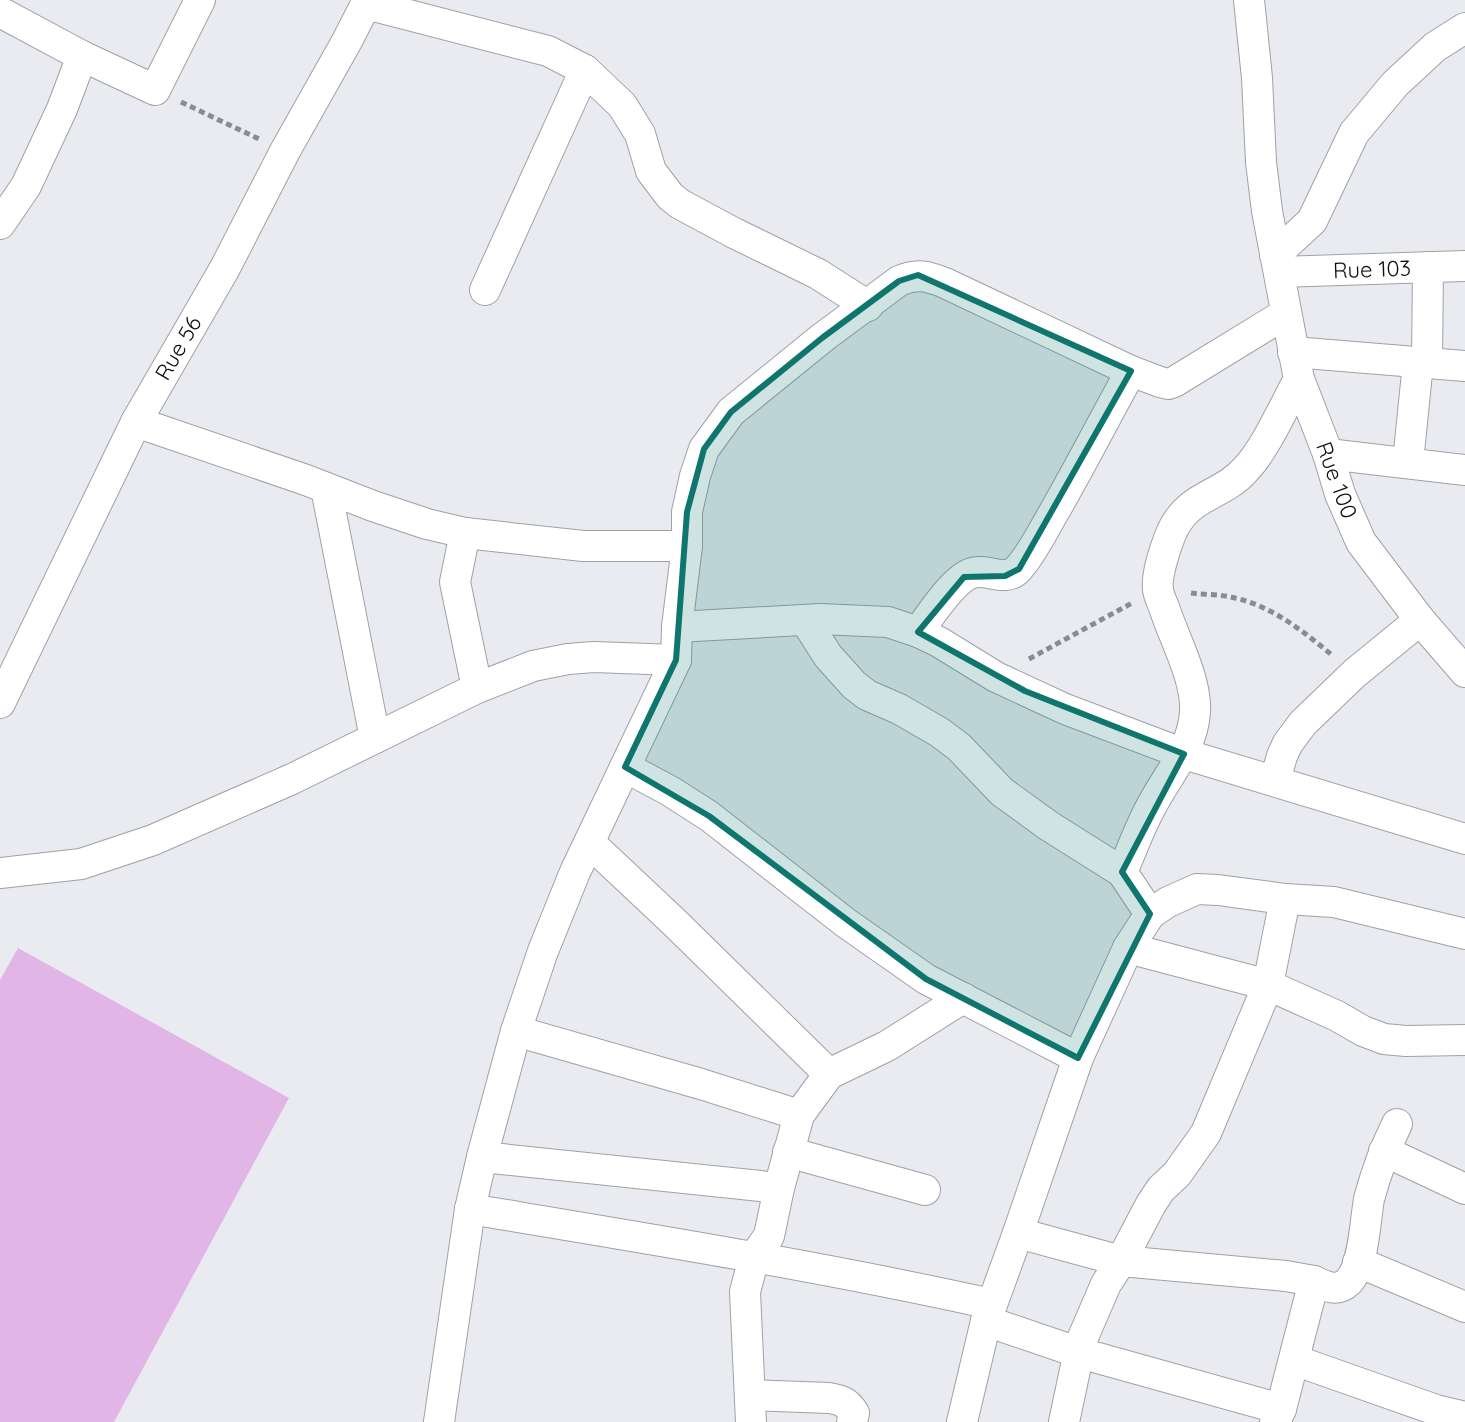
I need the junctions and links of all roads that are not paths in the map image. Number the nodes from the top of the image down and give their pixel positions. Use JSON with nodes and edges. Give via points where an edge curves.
{"nodes":[{"id":1,"x":200,"y":0,"type":"edge"},
{"id":2,"x":1249,"y":0,"type":"edge"},
{"id":3,"x":367,"y":2,"type":"edge"},
{"id":4,"x":0,"y":12,"type":"edge"},
{"id":5,"x":1465,"y":28,"type":"edge"},
{"id":6,"x":82,"y":56,"type":"junction"},
{"id":7,"x":585,"y":70,"type":"junction"},
{"id":8,"x":0,"y":224,"type":"edge"},
{"id":9,"x":1277,"y":263,"type":"junction"},
{"id":10,"x":1465,"y":266,"type":"edge"},
{"id":11,"x":1428,"y":267,"type":"junction"},
{"id":12,"x":485,"y":290,"type":"dead end"},
{"id":13,"x":868,"y":306,"type":"junction"},
{"id":14,"x":1285,"y":314,"type":"junction"},
{"id":15,"x":1423,"y":364,"type":"junction"},
{"id":16,"x":1296,"y":366,"type":"junction"},
{"id":17,"x":1465,"y":366,"type":"edge"},
{"id":18,"x":1131,"y":371,"type":"junction"},
{"id":19,"x":136,"y":422,"type":"junction"},
{"id":20,"x":1328,"y":454,"type":"junction"},
{"id":21,"x":1408,"y":462,"type":"junction"},
{"id":22,"x":1465,"y":470,"type":"edge"},
{"id":23,"x":326,"y":488,"type":"junction"},
{"id":24,"x":465,"y":533,"type":"junction"},
{"id":25,"x":687,"y":546,"type":"junction"},
{"id":26,"x":805,"y":620,"type":"junction"},
{"id":27,"x":1420,"y":620,"type":"junction"},
{"id":28,"x":677,"y":627,"type":"junction"},
{"id":29,"x":918,"y":632,"type":"junction"},
{"id":30,"x":676,"y":660,"type":"junction"},
{"id":31,"x":1465,"y":672,"type":"edge"},
{"id":32,"x":477,"y":688,"type":"junction"},
{"id":33,"x":0,"y":703,"type":"edge"},
{"id":34,"x":375,"y":738,"type":"junction"},
{"id":35,"x":1184,"y":754,"type":"junction"},
{"id":36,"x":625,"y":767,"type":"junction"},
{"id":37,"x":1275,"y":780,"type":"junction"},
{"id":38,"x":1465,"y":839,"type":"edge"},
{"id":39,"x":590,"y":843,"type":"junction"},
{"id":40,"x":1122,"y":872,"type":"junction"},
{"id":41,"x":0,"y":873,"type":"edge"},
{"id":42,"x":1285,"y":899,"type":"junction"},
{"id":43,"x":1150,"y":914,"type":"junction"},
{"id":44,"x":1465,"y":934,"type":"edge"},
{"id":45,"x":1128,"y":948,"type":"junction"},
{"id":46,"x":1268,"y":985,"type":"junction"},
{"id":47,"x":963,"y":998,"type":"junction"},
{"id":48,"x":516,"y":1031,"type":"junction"},
{"id":49,"x":1465,"y":1040,"type":"edge"},
{"id":50,"x":1078,"y":1058,"type":"junction"},
{"id":51,"x":829,"y":1074,"type":"junction"},
{"id":52,"x":799,"y":1115,"type":"junction"},
{"id":53,"x":788,"y":1152,"type":"junction"},
{"id":54,"x":482,"y":1157,"type":"junction"},
{"id":55,"x":779,"y":1188,"type":"junction"},
{"id":56,"x":1465,"y":1189,"type":"edge"},
{"id":57,"x":925,"y":1190,"type":"dead end"},
{"id":58,"x":470,"y":1209,"type":"junction"},
{"id":59,"x":1018,"y":1233,"type":"junction"},
{"id":60,"x":754,"y":1257,"type":"junction"},
{"id":61,"x":1121,"y":1261,"type":"junction"},
{"id":62,"x":1358,"y":1262,"type":"junction"},
{"id":63,"x":1314,"y":1281,"type":"junction"},
{"id":64,"x":1465,"y":1307,"type":"edge"},
{"id":65,"x":988,"y":1312,"type":"junction"},
{"id":66,"x":1080,"y":1353,"type":"junction"},
{"id":67,"x":1294,"y":1360,"type":"junction"},
{"id":68,"x":751,"y":1408,"type":"edge"},
{"id":69,"x":1278,"y":1415,"type":"edge"},
{"id":70,"x":1465,"y":1417,"type":"edge"},
{"id":71,"x":439,"y":1422,"type":"edge"},
{"id":72,"x":852,"y":1422,"type":"edge"},
{"id":73,"x":962,"y":1422,"type":"edge"},
{"id":74,"x":1064,"y":1422,"type":"edge"}],
"edges":[{"from":1,"to":6,"type":"street","via":[[155,90]]},
{"from":2,"to":9,"type":"street","name":"Rue 100","via":[[1261,162]]},
{"from":3,"to":7,"type":"street","via":[[548,51]]},
{"from":3,"to":19,"type":"street","name":"Rue 56"},
{"from":4,"to":6,"type":"street"},
{"from":5,"to":9,"type":"street","via":[[1435,47],[1354,133],[1312,221]]},
{"from":6,"to":8,"type":"street","via":[[26,186]]},
{"from":7,"to":12,"type":"street"},
{"from":7,"to":13,"type":"street","via":[[622,105],[640,134],[651,171],[670,196]]},
{"from":9,"to":11,"type":"street","name":"Rue 103"},
{"from":9,"to":14,"type":"street","name":"Rue 100"},
{"from":10,"to":11,"type":"street","name":"Rue 103"},
{"from":11,"to":15,"type":"street"},
{"from":13,"to":18,"type":"street","via":[[899,281],[929,277]]},
{"from":13,"to":25,"type":"street","via":[[731,412],[717,429],[704,449],[690,495]]},
{"from":14,"to":16,"type":"street","name":"Rue 100"},
{"from":14,"to":18,"type":"street","via":[[1174,382]]},
{"from":15,"to":16,"type":"street"},
{"from":15,"to":17,"type":"street"},
{"from":15,"to":21,"type":"street"},
{"from":16,"to":20,"type":"street","name":"Rue 100"},
{"from":16,"to":35,"type":"street","via":[[1246,471],[1191,506],[1170,537],[1158,590],[1193,688],[1196,711]]},
{"from":18,"to":29,"type":"street","via":[[1019,569],[1005,576],[982,572],[964,577]]},
{"from":19,"to":23,"type":"street"},
{"from":19,"to":33,"type":"street","name":"Rue 56"},
{"from":20,"to":21,"type":"street"},
{"from":20,"to":27,"type":"street","name":"Rue 100","via":[[1361,542]]},
{"from":21,"to":22,"type":"street"},
{"from":23,"to":24,"type":"street"},
{"from":23,"to":34,"type":"street"},
{"from":24,"to":25,"type":"street","via":[[583,546]]},
{"from":24,"to":32,"type":"street","via":[[455,582]]},
{"from":25,"to":28,"type":"street"},
{"from":26,"to":28,"type":"street"},
{"from":26,"to":29,"type":"street","via":[[888,622]]},
{"from":26,"to":40,"type":"street","via":[[854,685],[939,732],[1002,792]]},
{"from":27,"to":31,"type":"street","name":"Rue 100"},
{"from":27,"to":37,"type":"street","via":[[1303,723],[1288,743]]},
{"from":28,"to":30,"type":"street"},
{"from":29,"to":35,"type":"street","via":[[1025,691]]},
{"from":30,"to":32,"type":"street","via":[[568,659]]},
{"from":30,"to":36,"type":"street"},
{"from":32,"to":34,"type":"street"},
{"from":34,"to":41,"type":"street","via":[[153,840],[81,864]]},
{"from":35,"to":37,"type":"street"},
{"from":35,"to":40,"type":"street","via":[[1149,809]]},
{"from":36,"to":39,"type":"street"},
{"from":36,"to":47,"type":"street","via":[[709,816],[899,962]]},
{"from":37,"to":38,"type":"street"},
{"from":39,"to":48,"type":"street","via":[[543,951]]},
{"from":39,"to":51,"type":"street"},
{"from":40,"to":43,"type":"street"},
{"from":42,"to":43,"type":"street","via":[[1197,889]]},
{"from":42,"to":44,"type":"street","via":[[1334,902]]},
{"from":42,"to":46,"type":"street"},
{"from":43,"to":45,"type":"street"},
{"from":45,"to":46,"type":"street"},
{"from":45,"to":50,"type":"street"},
{"from":46,"to":49,"type":"street","via":[[1384,1039]]},
{"from":46,"to":61,"type":"street","via":[[1206,1133],[1151,1204]]},
{"from":47,"to":50,"type":"street"},
{"from":47,"to":51,"type":"street","via":[[887,1046]]},
{"from":48,"to":52,"type":"street"},
{"from":48,"to":54,"type":"street"},
{"from":50,"to":59,"type":"street"},
{"from":51,"to":52,"type":"street"},
{"from":52,"to":53,"type":"street"},
{"from":53,"to":55,"type":"street"},
{"from":53,"to":57,"type":"street"},
{"from":54,"to":55,"type":"street"},
{"from":54,"to":58,"type":"street"},
{"from":55,"to":60,"type":"street","via":[[769,1236]]},
{"from":56,"to":62,"type":"street","via":[[1390,1137],[1370,1198]]},
{"from":58,"to":60,"type":"street"},
{"from":58,"to":71,"type":"street"},
{"from":59,"to":61,"type":"street"},
{"from":59,"to":65,"type":"street"},
{"from":60,"to":65,"type":"street","via":[[881,1279]]},
{"from":60,"to":68,"type":"street","via":[[745,1292]]},
{"from":61,"to":63,"type":"street"},
{"from":61,"to":66,"type":"street","via":[[1106,1284]]},
{"from":62,"to":63,"type":"street","via":[[1354,1276],[1341,1287]]},
{"from":62,"to":64,"type":"street"},
{"from":63,"to":67,"type":"street"},
{"from":65,"to":66,"type":"street"},
{"from":65,"to":73,"type":"street"},
{"from":66,"to":69,"type":"street"},
{"from":66,"to":74,"type":"street"},
{"from":67,"to":69,"type":"street"},
{"from":67,"to":70,"type":"street"},
{"from":68,"to":72,"type":"street","via":[[829,1398],[848,1404]]}]}
